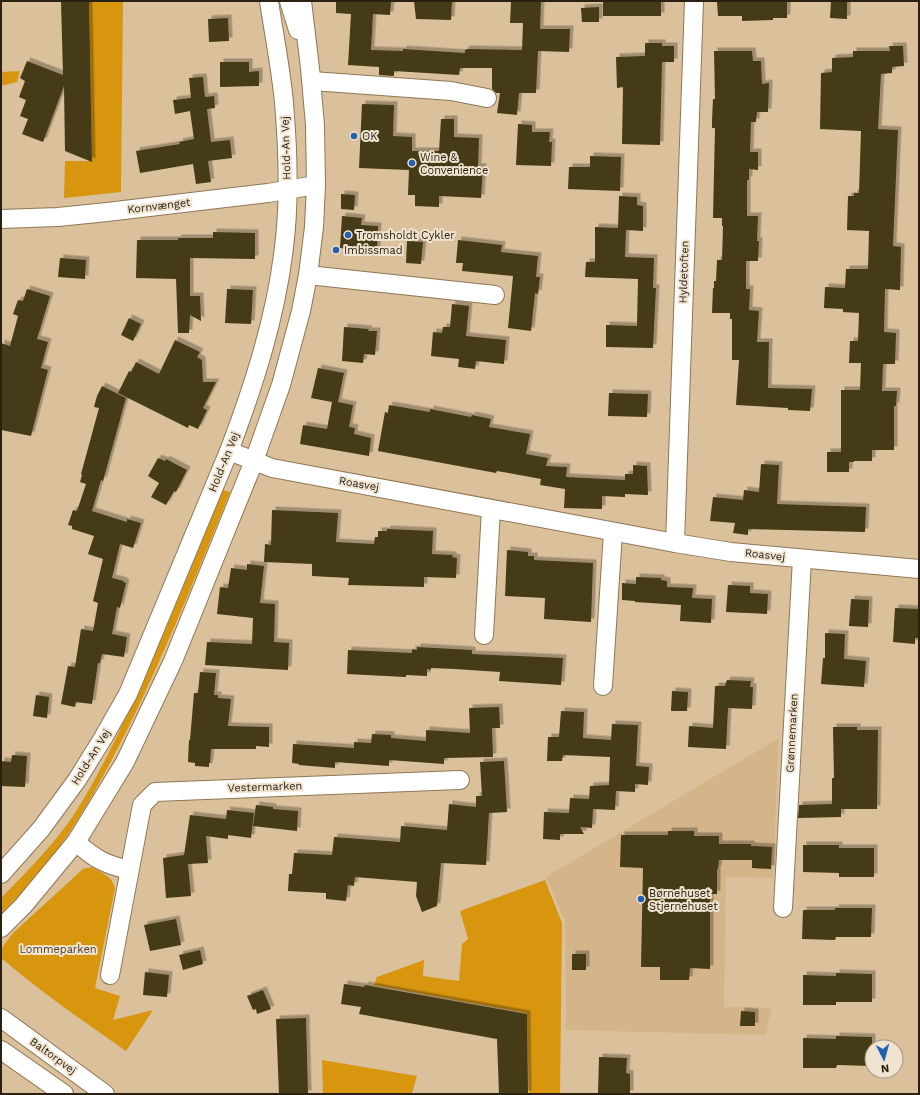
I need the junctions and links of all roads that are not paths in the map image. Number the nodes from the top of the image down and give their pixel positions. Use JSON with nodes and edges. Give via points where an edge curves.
{"nodes":[{"id":1,"x":269,"y":1,"type":"edge"},
{"id":2,"x":289,"y":1,"type":"edge"},
{"id":3,"x":302,"y":1,"type":"edge"},
{"id":4,"x":694,"y":1,"type":"edge"},
{"id":5,"x":311,"y":75,"type":"junction"},
{"id":6,"x":487,"y":98,"type":"dead end"},
{"id":7,"x":316,"y":185,"type":"junction"},
{"id":8,"x":287,"y":190,"type":"junction"},
{"id":9,"x":1,"y":219,"type":"edge"},
{"id":10,"x":308,"y":275,"type":"junction"},
{"id":11,"x":495,"y":295,"type":"dead end"},
{"id":12,"x":229,"y":451,"type":"junction"},
{"id":13,"x":254,"y":461,"type":"junction"},
{"id":14,"x":491,"y":509,"type":"junction"},
{"id":15,"x":612,"y":532,"type":"junction"},
{"id":16,"x":675,"y":543,"type":"junction"},
{"id":17,"x":919,"y":558,"type":"edge"},
{"id":18,"x":802,"y":559,"type":"junction"},
{"id":19,"x":919,"y":569,"type":"edge"},
{"id":20,"x":484,"y":635,"type":"dead end"},
{"id":21,"x":603,"y":686,"type":"dead end"},
{"id":22,"x":460,"y":780,"type":"dead end"},
{"id":23,"x":76,"y":842,"type":"junction"},
{"id":24,"x":129,"y":870,"type":"junction"},
{"id":25,"x":1,"y":874,"type":"edge"},
{"id":26,"x":783,"y":908,"type":"dead end"},
{"id":27,"x":1,"y":928,"type":"edge"},
{"id":28,"x":110,"y":975,"type":"dead end"},
{"id":29,"x":1,"y":1018,"type":"edge"},
{"id":30,"x":1,"y":1050,"type":"edge"},
{"id":31,"x":64,"y":1094,"type":"edge"},
{"id":32,"x":105,"y":1094,"type":"edge"}],
"edges":[{"from":1,"to":8,"type":"street","name":"Hold-An Vej","via":[[284,101]]},
{"from":2,"to":5,"type":"street"},
{"from":3,"to":5,"type":"street"},
{"from":4,"to":16,"type":"street","name":"Hyldetoften"},
{"from":5,"to":6,"type":"street","via":[[450,91]]},
{"from":5,"to":7,"type":"street"},
{"from":7,"to":8,"type":"street","name":"Kornvænget"},
{"from":7,"to":10,"type":"street"},
{"from":8,"to":9,"type":"street","name":"Kornvænget","via":[[107,212]]},
{"from":8,"to":12,"type":"street","name":"Hold-An Vej","via":[[284,248],[272,317],[244,411]]},
{"from":10,"to":11,"type":"street"},
{"from":10,"to":13,"type":"street","via":[[301,312],[281,385]]},
{"from":12,"to":13,"type":"street","name":"Roasvej"},
{"from":12,"to":25,"type":"street","name":"Hold-An Vej","via":[[128,694],[104,738],[60,805]]},
{"from":13,"to":14,"type":"street","name":"Roasvej","via":[[272,468]]},
{"from":13,"to":23,"type":"street","via":[[173,661],[125,762]]},
{"from":14,"to":15,"type":"street","name":"Roasvej"},
{"from":14,"to":20,"type":"street"},
{"from":15,"to":16,"type":"street","name":"Roasvej"},
{"from":15,"to":21,"type":"street"},
{"from":16,"to":18,"type":"street","name":"Roasvej"},
{"from":17,"to":19,"type":"street"},
{"from":18,"to":19,"type":"street","name":"Roasvej"},
{"from":18,"to":26,"type":"street","name":"Grønnemarken"},
{"from":22,"to":24,"type":"street","name":"Vestermarken","via":[[155,792],[142,805]]},
{"from":23,"to":24,"type":"street","via":[[92,857]]},
{"from":23,"to":27,"type":"street","via":[[23,906]]},
{"from":24,"to":28,"type":"street","name":"Vestermarken"},
{"from":29,"to":32,"type":"street","name":"Baltorpvej"},
{"from":30,"to":31,"type":"street"}]}
